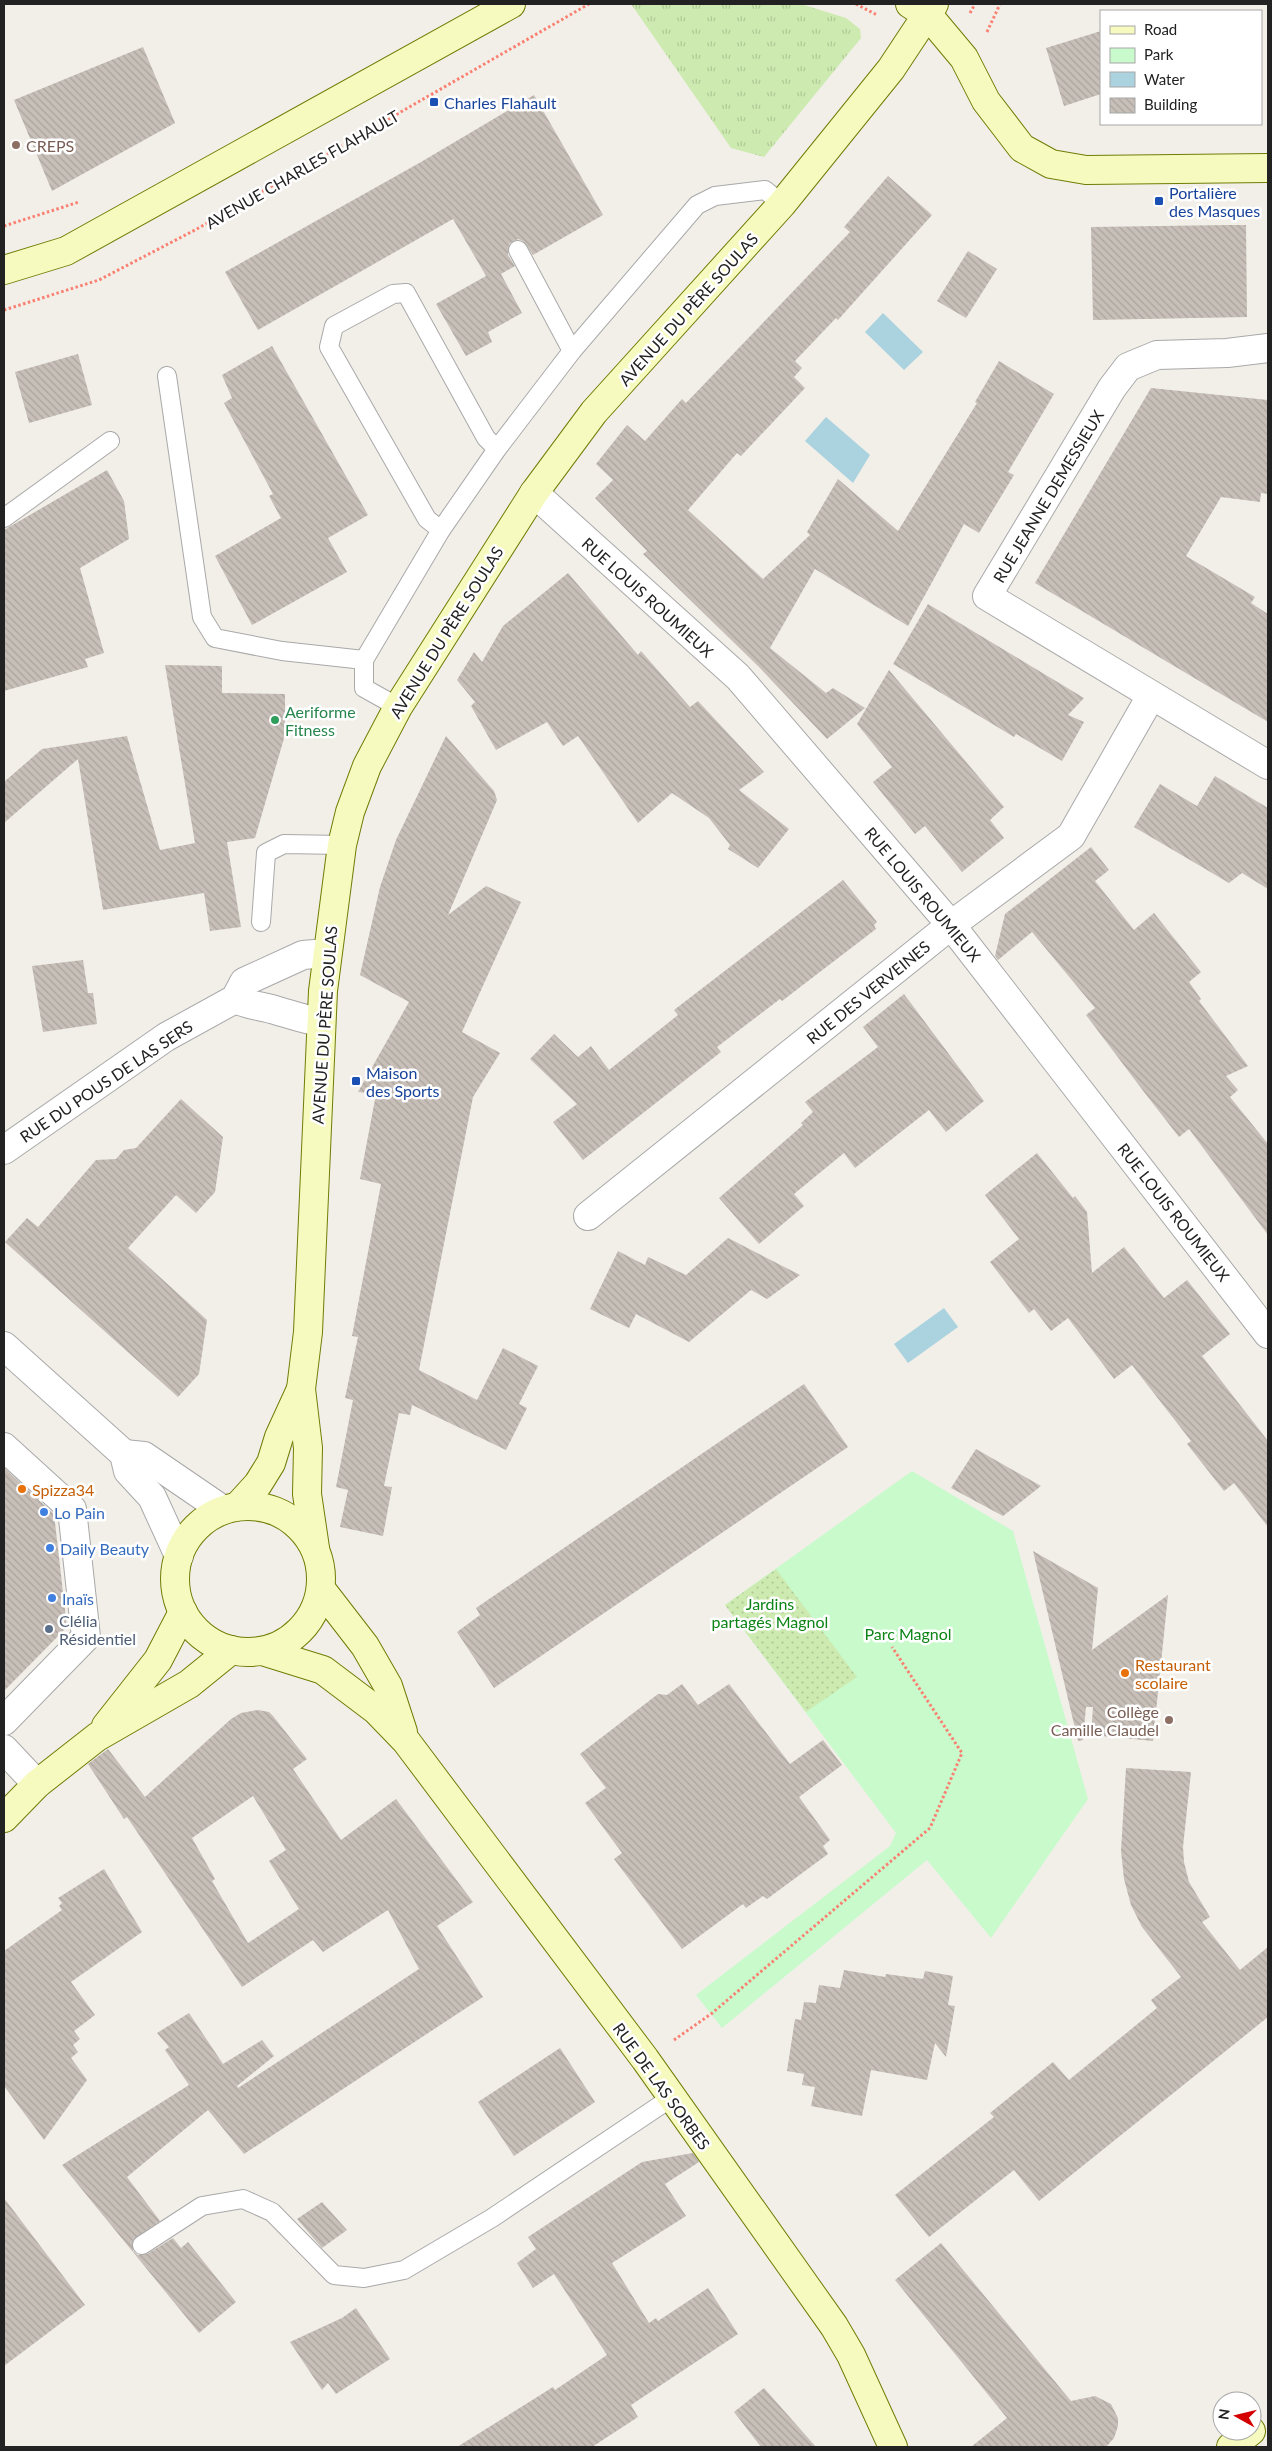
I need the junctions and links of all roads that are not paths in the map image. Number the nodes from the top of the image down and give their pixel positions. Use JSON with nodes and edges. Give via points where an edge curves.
{"nodes":[{"id":1,"x":511,"y":4,"type":"edge"},
{"id":2,"x":924,"y":8,"type":"edge"},
{"id":3,"x":1268,"y":168,"type":"edge"},
{"id":4,"x":782,"y":204,"type":"junction"},
{"id":5,"x":518,"y":250,"type":"dead end"},
{"id":6,"x":4,"y":270,"type":"edge"},
{"id":7,"x":1268,"y":348,"type":"edge"},
{"id":8,"x":572,"y":351,"type":"junction"},
{"id":9,"x":167,"y":376,"type":"dead end"},
{"id":10,"x":110,"y":441,"type":"dead end"},
{"id":11,"x":496,"y":449,"type":"junction"},
{"id":12,"x":534,"y":493,"type":"junction"},
{"id":13,"x":4,"y":518,"type":"edge"},
{"id":14,"x":441,"y":530,"type":"junction"},
{"id":15,"x":364,"y":660,"type":"junction"},
{"id":16,"x":1152,"y":696,"type":"junction"},
{"id":17,"x":398,"y":707,"type":"junction"},
{"id":18,"x":1268,"y":765,"type":"edge"},
{"id":19,"x":342,"y":845,"type":"junction"},
{"id":20,"x":261,"y":922,"type":"dead end"},
{"id":21,"x":951,"y":925,"type":"junction"},
{"id":22,"x":326,"y":953,"type":"junction"},
{"id":23,"x":235,"y":999,"type":"junction"},
{"id":24,"x":321,"y":1022,"type":"junction"},
{"id":25,"x":4,"y":1150,"type":"edge"},
{"id":26,"x":588,"y":1216,"type":"dead end"},
{"id":27,"x":1268,"y":1334,"type":"edge"},
{"id":28,"x":4,"y":1346,"type":"edge"},
{"id":29,"x":301,"y":1389,"type":"junction"},
{"id":30,"x":4,"y":1446,"type":"edge"},
{"id":31,"x":124,"y":1454,"type":"junction"},
{"id":32,"x":230,"y":1508,"type":"junction"},
{"id":33,"x":314,"y":1548,"type":"junction"},
{"id":34,"x":179,"y":1556,"type":"junction"},
{"id":35,"x":321,"y":1589,"type":"junction"},
{"id":36,"x":183,"y":1612,"type":"junction"},
{"id":37,"x":231,"y":1650,"type":"junction"},
{"id":38,"x":262,"y":1651,"type":"junction"},
{"id":39,"x":4,"y":1721,"type":"edge"},
{"id":40,"x":97,"y":1737,"type":"junction"},
{"id":41,"x":406,"y":1741,"type":"junction"},
{"id":42,"x":4,"y":1749,"type":"edge"},
{"id":43,"x":37,"y":1784,"type":"junction"},
{"id":44,"x":4,"y":1818,"type":"edge"},
{"id":45,"x":671,"y":2098,"type":"junction"},
{"id":46,"x":142,"y":2245,"type":"dead end"},
{"id":47,"x":893,"y":2447,"type":"edge"}],
"edges":[{"from":1,"to":6,"type":"main road","via":[[66,251]]},
{"from":2,"to":3,"type":"main road","via":[[964,58],[986,101],[1022,148],[1051,164],[1086,170]]},
{"from":2,"to":4,"type":"main road","name":"AVENUE DU PÈRE SOULAS","via":[[892,69]]},
{"from":4,"to":8,"type":"lane","via":[[765,190],[715,196],[697,205]]},
{"from":4,"to":12,"type":"main road","name":"AVENUE DU PÈRE SOULAS","via":[[594,412]]},
{"from":5,"to":8,"type":"lane"},
{"from":7,"to":16,"type":"street","name":"RUE JEANNE DEMESSIEUX","via":[[1157,355],[1128,367],[1112,388],[987,596]]},
{"from":8,"to":11,"type":"lane"},
{"from":9,"to":15,"type":"lane","via":[[202,617],[215,638],[282,651]]},
{"from":10,"to":13,"type":"lane"},
{"from":11,"to":14,"type":"lane"},
{"from":11,"to":14,"type":"lane","via":[[486,438],[406,293],[393,294],[334,326],[329,347],[427,518]]},
{"from":12,"to":17,"type":"main road","name":"AVENUE DU PÈRE SOULAS"},
{"from":12,"to":21,"type":"street","name":"RUE LOUIS ROUMIEUX","via":[[738,677]]},
{"from":14,"to":15,"type":"lane"},
{"from":15,"to":17,"type":"lane","via":[[364,688]]},
{"from":16,"to":18,"type":"street","name":"RUE JEANNE DEMESSIEUX"},
{"from":16,"to":21,"type":"street","name":"RUE DES VERVEINES","via":[[1071,836]]},
{"from":17,"to":19,"type":"main road","name":"AVENUE DU PÈRE SOULAS","via":[[367,766]]},
{"from":19,"to":20,"type":"lane","via":[[284,844],[266,853]]},
{"from":19,"to":22,"type":"main road","name":"AVENUE DU PÈRE SOULAS"},
{"from":21,"to":26,"type":"street","name":"RUE DES VERVEINES"},
{"from":21,"to":27,"type":"street","name":"RUE LOUIS ROUMIEUX"},
{"from":22,"to":23,"type":"street","name":"RUE DU POUS DE LAS SERS","via":[[303,955],[244,982]]},
{"from":22,"to":24,"type":"main road","name":"AVENUE DU PÈRE SOULAS"},
{"from":23,"to":24,"type":"street","via":[[249,1006]]},
{"from":23,"to":25,"type":"street","name":"RUE DU POUS DE LAS SERS","via":[[166,1037]]},
{"from":24,"to":29,"type":"main road","name":"AVENUE DU PÈRE SOULAS","via":[[308,1332]]},
{"from":28,"to":31,"type":"street"},
{"from":29,"to":32,"type":"main road","name":"AVENUE DU PÈRE SOULAS","via":[[258,1484]]},
{"from":29,"to":33,"type":"main road","name":"AVENUE DU PÈRE SOULAS","via":[[308,1448],[307,1494]]},
{"from":30,"to":39,"type":"street","via":[[72,1509],[86,1637]]},
{"from":31,"to":32,"type":"street","via":[[144,1456]]},
{"from":31,"to":34,"type":"street","via":[[128,1471],[152,1497]]},
{"from":32,"to":33,"type":"main road","via":[[260,1507],[282,1514],[302,1528]]},
{"from":32,"to":34,"type":"main road","via":[[199,1526]]},
{"from":33,"to":35,"type":"main road","via":[[321,1568]]},
{"from":34,"to":36,"type":"main road","via":[[176,1584]]},
{"from":35,"to":38,"type":"main road","via":[[314,1611],[302,1630],[283,1644]]},
{"from":35,"to":41,"type":"main road","name":"RUE DE LAS SORBES","via":[[365,1646],[388,1686]]},
{"from":36,"to":37,"type":"main road","via":[[195,1629],[211,1642]]},
{"from":36,"to":40,"type":"main road","via":[[158,1660]]},
{"from":37,"to":38,"type":"main road"},
{"from":37,"to":40,"type":"main road","via":[[189,1684]]},
{"from":38,"to":41,"type":"main road","name":"RUE DE LAS SORBES","via":[[323,1670],[376,1710]]},
{"from":40,"to":43,"type":"main road"},
{"from":41,"to":45,"type":"main road","name":"RUE DE LAS SORBES"},
{"from":42,"to":43,"type":"street"},
{"from":43,"to":44,"type":"main road"},
{"from":45,"to":46,"type":"lane","via":[[492,2218],[404,2270],[364,2278],[334,2275],[272,2212],[243,2199],[202,2206]]},
{"from":45,"to":47,"type":"main road","name":"RUE DE LAS SORBES","via":[[834,2326],[851,2355]]}]}
